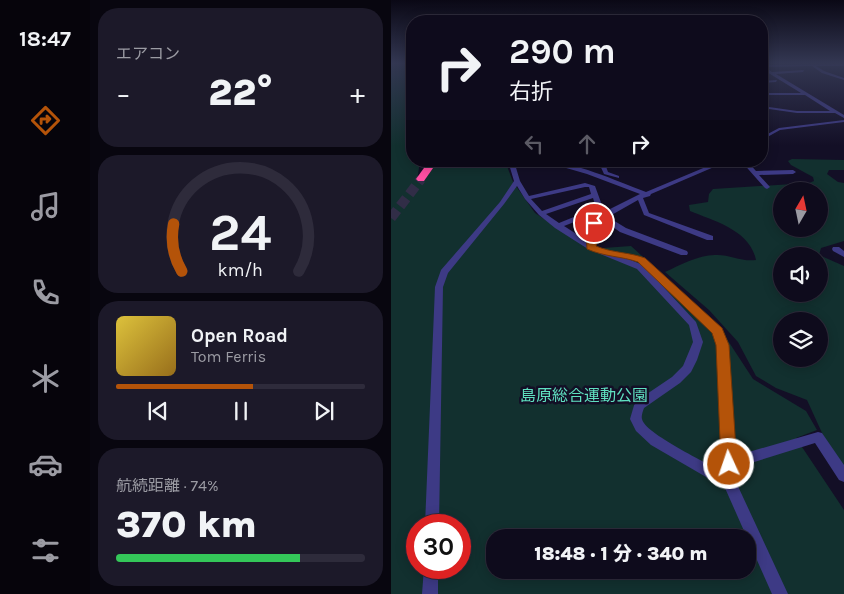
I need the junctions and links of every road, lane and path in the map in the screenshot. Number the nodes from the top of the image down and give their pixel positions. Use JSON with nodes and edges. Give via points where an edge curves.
{"nodes":[{"id":1,"x":801,"y":91,"type":"edge"},
{"id":2,"x":804,"y":92,"type":"junction"},
{"id":3,"x":768,"y":94,"type":"edge"},
{"id":4,"x":768,"y":109,"type":"edge"},
{"id":5,"x":836,"y":112,"type":"junction"},
{"id":6,"x":844,"y":112,"type":"edge"},
{"id":7,"x":844,"y":117,"type":"edge"},
{"id":8,"x":844,"y":121,"type":"edge"},
{"id":9,"x":768,"y":135,"type":"edge"},
{"id":10,"x":430,"y":167,"type":"edge"},
{"id":11,"x":513,"y":167,"type":"edge"},
{"id":12,"x":565,"y":167,"type":"edge"},
{"id":13,"x":604,"y":167,"type":"edge"},
{"id":14,"x":711,"y":167,"type":"edge"},
{"id":15,"x":751,"y":167,"type":"edge"},
{"id":16,"x":756,"y":172,"type":"junction"},
{"id":17,"x":793,"y":172,"type":"dead end"},
{"id":18,"x":421,"y":179,"type":"tunnel mouth"},
{"id":19,"x":517,"y":181,"type":"junction"},
{"id":20,"x":767,"y":187,"type":"dead end"},
{"id":21,"x":652,"y":193,"type":"junction"},
{"id":22,"x":594,"y":194,"type":"junction"},
{"id":23,"x":527,"y":198,"type":"junction"},
{"id":24,"x":640,"y":198,"type":"junction"},
{"id":25,"x":603,"y":212,"type":"junction"},
{"id":26,"x":541,"y":214,"type":"junction"},
{"id":27,"x":558,"y":226,"type":"junction"},
{"id":28,"x":710,"y":238,"type":"dead end"},
{"id":29,"x":591,"y":247,"type":"junction"},
{"id":30,"x":836,"y":250,"type":"dead end"},
{"id":31,"x":684,"y":253,"type":"dead end"},
{"id":32,"x":605,"y":254,"type":"junction"},
{"id":33,"x":844,"y":255,"type":"edge"},
{"id":34,"x":729,"y":464,"type":"junction"},
{"id":35,"x":844,"y":476,"type":"edge"},
{"id":36,"x":730,"y":483,"type":"junction"},
{"id":37,"x":432,"y":514,"type":"edge"},
{"id":38,"x":431,"y":579,"type":"edge"},
{"id":39,"x":430,"y":594,"type":"edge"},
{"id":40,"x":780,"y":594,"type":"edge"}],
"edges":[{"from":1,"to":2,"type":"street"},
{"from":2,"to":3,"type":"street"},
{"from":2,"to":5,"type":"street"},
{"from":4,"to":5,"type":"street"},
{"from":5,"to":6,"type":"street"},
{"from":5,"to":7,"type":"street"},
{"from":8,"to":9,"type":"street","via":[[779,129]]},
{"from":10,"to":18,"type":"highway"},
{"from":11,"to":19,"type":"street"},
{"from":12,"to":21,"type":"street"},
{"from":13,"to":21,"type":"street","via":[[606,173]]},
{"from":14,"to":21,"type":"street"},
{"from":15,"to":16,"type":"street"},
{"from":16,"to":17,"type":"street"},
{"from":16,"to":20,"type":"street"},
{"from":19,"to":23,"type":"street"},
{"from":19,"to":37,"type":"street","via":[[444,272],[439,287]]},
{"from":21,"to":24,"type":"street"},
{"from":22,"to":23,"type":"street","via":[[592,186],[585,185]]},
{"from":22,"to":25,"type":"street"},
{"from":22,"to":26,"type":"street"},
{"from":23,"to":26,"type":"street"},
{"from":24,"to":25,"type":"street"},
{"from":24,"to":28,"type":"street","via":[[646,214]]},
{"from":25,"to":27,"type":"street"},
{"from":25,"to":29,"type":"street","via":[[592,227]]},
{"from":25,"to":31,"type":"street","via":[[623,230]]},
{"from":26,"to":27,"type":"street"},
{"from":27,"to":29,"type":"street"},
{"from":29,"to":32,"type":"street"},
{"from":30,"to":33,"type":"street"},
{"from":32,"to":34,"type":"street","via":[[641,260],[718,331],[722,345]]},
{"from":32,"to":36,"type":"street","via":[[632,263],[646,272],[693,324],[697,334],[696,351],[687,369],[639,405],[636,419],[640,427],[655,441]]},
{"from":34,"to":35,"type":"street","via":[[818,437]]},
{"from":34,"to":36,"type":"street"},
{"from":36,"to":40,"type":"street"},
{"from":38,"to":39,"type":"street"}]}
